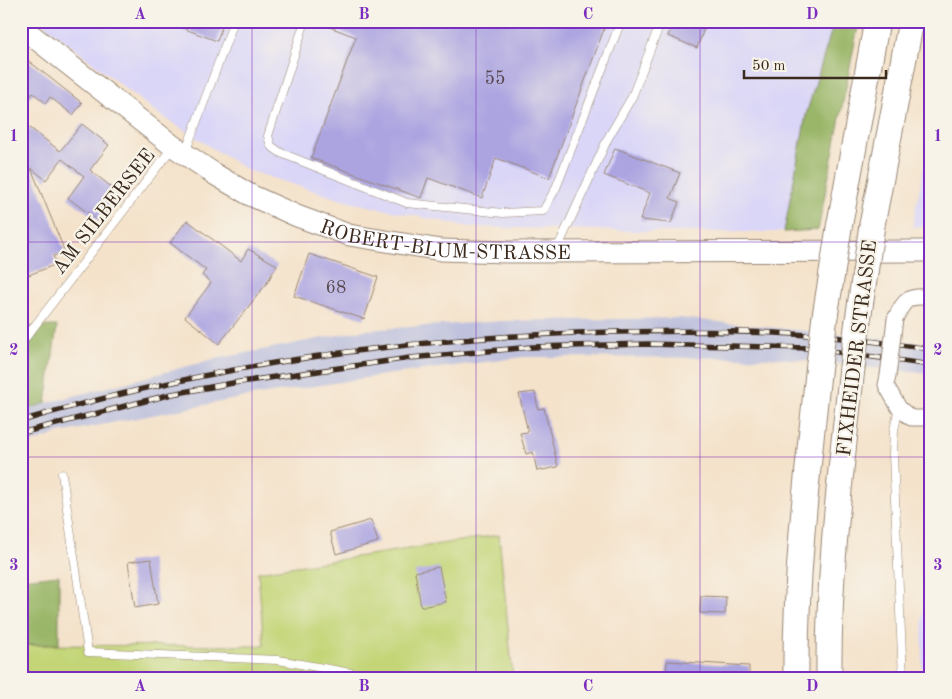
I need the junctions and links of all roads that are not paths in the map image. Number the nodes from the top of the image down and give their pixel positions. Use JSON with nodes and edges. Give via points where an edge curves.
{"nodes":[{"id":1,"x":234,"y":21,"type":"edge"},
{"id":2,"x":305,"y":21,"type":"edge"},
{"id":3,"x":622,"y":21,"type":"edge"},
{"id":4,"x":661,"y":21,"type":"edge"},
{"id":5,"x":877,"y":21,"type":"edge"},
{"id":6,"x":912,"y":21,"type":"edge"},
{"id":7,"x":21,"y":27,"type":"edge"},
{"id":8,"x":179,"y":150,"type":"junction"},
{"id":9,"x":931,"y":251,"type":"edge"},
{"id":10,"x":556,"y":252,"type":"junction"},
{"id":11,"x":931,"y":297,"type":"edge"},
{"id":12,"x":21,"y":341,"type":"edge"},
{"id":13,"x":899,"y":408,"type":"junction"},
{"id":14,"x":931,"y":418,"type":"edge"},
{"id":15,"x":62,"y":474,"type":"dead end"},
{"id":16,"x":379,"y":678,"type":"edge"},
{"id":17,"x":796,"y":678,"type":"edge"},
{"id":18,"x":829,"y":678,"type":"edge"},
{"id":19,"x":903,"y":678,"type":"edge"}],
"edges":[{"from":1,"to":8,"type":"lane","name":"AM SILBERSEE"},
{"from":2,"to":3,"type":"lane","via":[[268,136],[271,146],[320,170],[407,203],[503,213],[543,211],[556,188]]},
{"from":4,"to":10,"type":"lane","via":[[632,97],[608,138]]},
{"from":5,"to":17,"type":"highway","name":"FIXHEIDER STRASSE","bridge":true,"via":[[839,228],[819,364],[796,632]]},
{"from":6,"to":18,"type":"highway","name":"FIXHEIDER STRASSE","bridge":true,"via":[[872,225],[858,320],[842,459],[829,628]]},
{"from":7,"to":8,"type":"main road","name":"ROBERT-BLUM-STRASSE"},
{"from":8,"to":10,"type":"main road","name":"ROBERT-BLUM-STRASSE","via":[[250,195],[349,235],[441,250]]},
{"from":8,"to":12,"type":"lane","name":"AM SILBERSEE"},
{"from":9,"to":10,"type":"main road","name":"ROBERT-BLUM-STRASSE"},
{"from":11,"to":13,"type":"street","bridge":true,"via":[[913,296],[901,305],[895,319],[886,385]]},
{"from":13,"to":14,"type":"street","via":[[912,418]]},
{"from":13,"to":19,"type":"lane","via":[[893,455]]},
{"from":15,"to":16,"type":"lane","via":[[88,652],[278,660]]}]}
